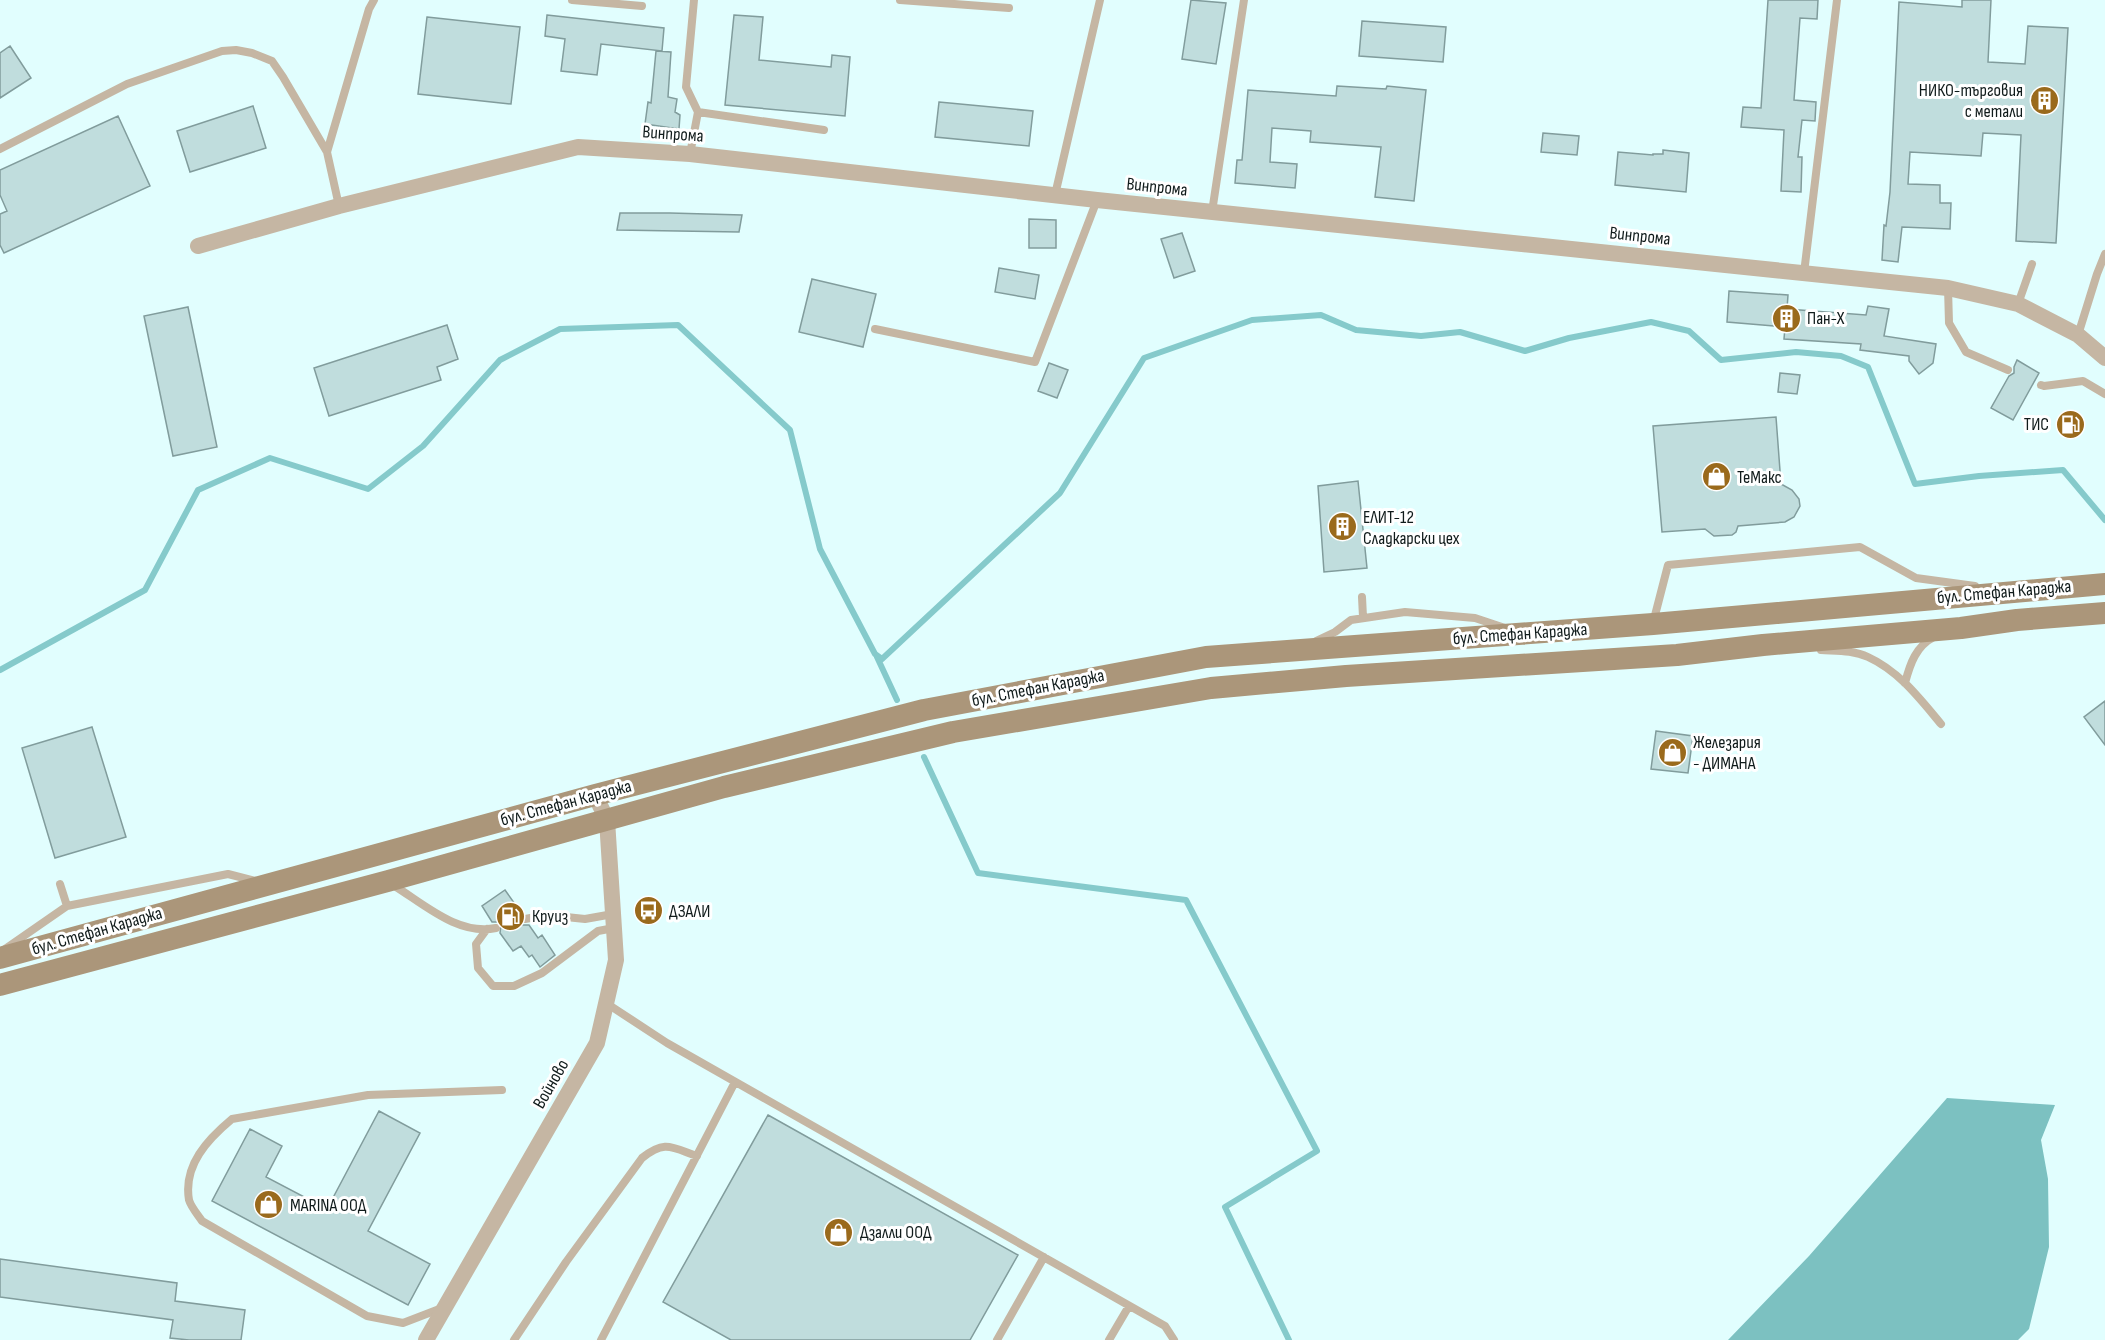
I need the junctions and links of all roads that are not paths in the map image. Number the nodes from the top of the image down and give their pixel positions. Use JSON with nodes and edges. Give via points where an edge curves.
{"nodes":[{"id":1,"x":374,"y":0,"type":"edge"},
{"id":2,"x":572,"y":0,"type":"edge"},
{"id":3,"x":694,"y":0,"type":"edge"},
{"id":4,"x":900,"y":0,"type":"edge"},
{"id":5,"x":1100,"y":0,"type":"edge"},
{"id":6,"x":1244,"y":0,"type":"edge"},
{"id":7,"x":1837,"y":0,"type":"edge"},
{"id":8,"x":642,"y":6,"type":"dead end"},
{"id":9,"x":1009,"y":8,"type":"dead end"},
{"id":10,"x":698,"y":112,"type":"junction"},
{"id":11,"x":824,"y":130,"type":"dead end"},
{"id":12,"x":0,"y":148,"type":"edge"},
{"id":13,"x":327,"y":152,"type":"junction"},
{"id":14,"x":690,"y":154,"type":"junction"},
{"id":15,"x":1055,"y":195,"type":"junction"},
{"id":16,"x":1097,"y":200,"type":"junction"},
{"id":17,"x":339,"y":206,"type":"junction"},
{"id":18,"x":1212,"y":212,"type":"junction"},
{"id":19,"x":198,"y":246,"type":"dead end"},
{"id":20,"x":2105,"y":254,"type":"edge"},
{"id":21,"x":2032,"y":264,"type":"dead end"},
{"id":22,"x":1804,"y":273,"type":"junction"},
{"id":23,"x":2101,"y":275,"type":"edge"},
{"id":24,"x":1948,"y":288,"type":"junction"},
{"id":25,"x":2018,"y":304,"type":"junction"},
{"id":26,"x":875,"y":329,"type":"dead end"},
{"id":27,"x":2078,"y":335,"type":"junction"},
{"id":28,"x":2105,"y":358,"type":"edge"},
{"id":29,"x":2008,"y":370,"type":"dead end"},
{"id":30,"x":2041,"y":385,"type":"dead end"},
{"id":31,"x":2105,"y":394,"type":"edge"},
{"id":32,"x":2105,"y":584,"type":"edge"},
{"id":33,"x":2011,"y":591,"type":"junction"},
{"id":34,"x":1362,"y":597,"type":"dead end"},
{"id":35,"x":2105,"y":613,"type":"edge"},
{"id":36,"x":1363,"y":617,"type":"junction"},
{"id":37,"x":1653,"y":624,"type":"junction"},
{"id":38,"x":1961,"y":628,"type":"junction"},
{"id":39,"x":1523,"y":634,"type":"junction"},
{"id":40,"x":1763,"y":645,"type":"junction"},
{"id":41,"x":1293,"y":651,"type":"junction"},
{"id":42,"x":1905,"y":683,"type":"junction"},
{"id":43,"x":1941,"y":724,"type":"dead end"},
{"id":44,"x":595,"y":795,"type":"junction"},
{"id":45,"x":607,"y":820,"type":"junction"},
{"id":46,"x":388,"y":881,"type":"junction"},
{"id":47,"x":60,"y":884,"type":"dead end"},
{"id":48,"x":268,"y":884,"type":"junction"},
{"id":49,"x":67,"y":906,"type":"junction"},
{"id":50,"x":525,"y":919,"type":"dead end"},
{"id":51,"x":614,"y":921,"type":"junction"},
{"id":52,"x":0,"y":953,"type":"edge"},
{"id":53,"x":0,"y":958,"type":"edge"},
{"id":54,"x":0,"y":986,"type":"edge"},
{"id":55,"x":606,"y":1004,"type":"junction"},
{"id":56,"x":735,"y":1082,"type":"junction"},
{"id":57,"x":502,"y":1090,"type":"dead end"},
{"id":58,"x":696,"y":1156,"type":"junction"},
{"id":59,"x":1044,"y":1257,"type":"junction"},
{"id":60,"x":1129,"y":1306,"type":"junction"},
{"id":61,"x":445,"y":1307,"type":"junction"},
{"id":62,"x":426,"y":1340,"type":"edge"},
{"id":63,"x":514,"y":1340,"type":"edge"},
{"id":64,"x":601,"y":1340,"type":"edge"},
{"id":65,"x":997,"y":1340,"type":"edge"},
{"id":66,"x":1109,"y":1340,"type":"edge"},
{"id":67,"x":1174,"y":1340,"type":"edge"}],
"edges":[{"from":1,"to":13,"type":"lane"},
{"from":2,"to":8,"type":"lane"},
{"from":3,"to":10,"type":"lane","via":[[686,87]]},
{"from":4,"to":9,"type":"lane"},
{"from":5,"to":15,"type":"lane"},
{"from":6,"to":18,"type":"lane"},
{"from":7,"to":22,"type":"lane"},
{"from":10,"to":11,"type":"lane"},
{"from":10,"to":14,"type":"lane"},
{"from":12,"to":13,"type":"lane","via":[[127,84],[222,51],[236,50],[272,62]]},
{"from":13,"to":17,"type":"lane"},
{"from":14,"to":15,"type":"street","name":"Винпрома"},
{"from":14,"to":17,"type":"street","name":"Винпрома","via":[[578,147]]},
{"from":15,"to":16,"type":"street","name":"Винпрома"},
{"from":16,"to":18,"type":"street","name":"Винпрома"},
{"from":16,"to":26,"type":"lane","via":[[1035,362]]},
{"from":17,"to":19,"type":"street","name":"Винпрома"},
{"from":18,"to":22,"type":"street","name":"Винпрома"},
{"from":20,"to":23,"type":"lane"},
{"from":21,"to":25,"type":"lane"},
{"from":22,"to":24,"type":"street","name":"Винпрома"},
{"from":23,"to":27,"type":"lane"},
{"from":24,"to":25,"type":"street","name":"Винпрома"},
{"from":24,"to":29,"type":"lane","via":[[1949,323],[1965,352]]},
{"from":25,"to":27,"type":"street","name":"Винпрома"},
{"from":27,"to":28,"type":"street","name":"Винпрома"},
{"from":30,"to":31,"type":"lane","via":[[2083,381]]},
{"from":32,"to":33,"type":"main road","name":"бул. Стефан Караджа"},
{"from":33,"to":37,"type":"main road","name":"бул. Стефан Караджа"},
{"from":33,"to":37,"type":"lane","via":[[1916,578],[1860,547],[1668,565]]},
{"from":34,"to":36,"type":"lane"},
{"from":35,"to":38,"type":"main road","name":"бул. Стефан Караджа"},
{"from":36,"to":39,"type":"lane","via":[[1405,612],[1475,618]]},
{"from":36,"to":41,"type":"lane"},
{"from":37,"to":39,"type":"main road","name":"бул. Стефан Караджа"},
{"from":38,"to":40,"type":"main road","name":"бул. Стефан Караджа"},
{"from":38,"to":42,"type":"lane","via":[[1925,641],[1915,654]]},
{"from":39,"to":41,"type":"main road","name":"бул. Стефан Караджа"},
{"from":40,"to":42,"type":"lane","via":[[1866,656]]},
{"from":40,"to":45,"type":"main road","name":"бул. Стефан Караджа","via":[[1677,655],[1212,688],[952,732],[724,787]]},
{"from":41,"to":44,"type":"main road","name":"бул. Стефан Караджа","via":[[1206,657],[946,705]]},
{"from":42,"to":43,"type":"lane"},
{"from":44,"to":45,"type":"street"},
{"from":44,"to":48,"type":"main road","name":"бул. Стефан Караджа"},
{"from":45,"to":46,"type":"main road","name":"бул. Стефан Караджа"},
{"from":45,"to":51,"type":"street","name":"Войново"},
{"from":46,"to":51,"type":"lane","via":[[452,921],[469,928],[492,928],[476,944],[478,968],[493,986],[514,986],[542,973]]},
{"from":46,"to":54,"type":"main road","name":"бул. Стефан Караджа"},
{"from":47,"to":49,"type":"lane"},
{"from":48,"to":49,"type":"lane","via":[[228,874]]},
{"from":48,"to":53,"type":"main road","name":"бул. Стефан Караджа"},
{"from":49,"to":52,"type":"lane"},
{"from":50,"to":51,"type":"lane","via":[[547,915]]},
{"from":51,"to":55,"type":"street","name":"Войново","via":[[616,960]]},
{"from":55,"to":56,"type":"lane"},
{"from":55,"to":61,"type":"street","name":"Войново","via":[[597,1043]]},
{"from":56,"to":58,"type":"lane"},
{"from":56,"to":59,"type":"lane"},
{"from":57,"to":61,"type":"lane","via":[[368,1095],[232,1119],[194,1160],[189,1202],[202,1221],[367,1316],[403,1323]]},
{"from":58,"to":63,"type":"lane","via":[[666,1146],[642,1158]]},
{"from":58,"to":64,"type":"lane"},
{"from":59,"to":60,"type":"lane"},
{"from":59,"to":65,"type":"lane"},
{"from":60,"to":66,"type":"lane"},
{"from":60,"to":67,"type":"lane","via":[[1165,1326]]},
{"from":61,"to":62,"type":"street","name":"Войново"}]}
